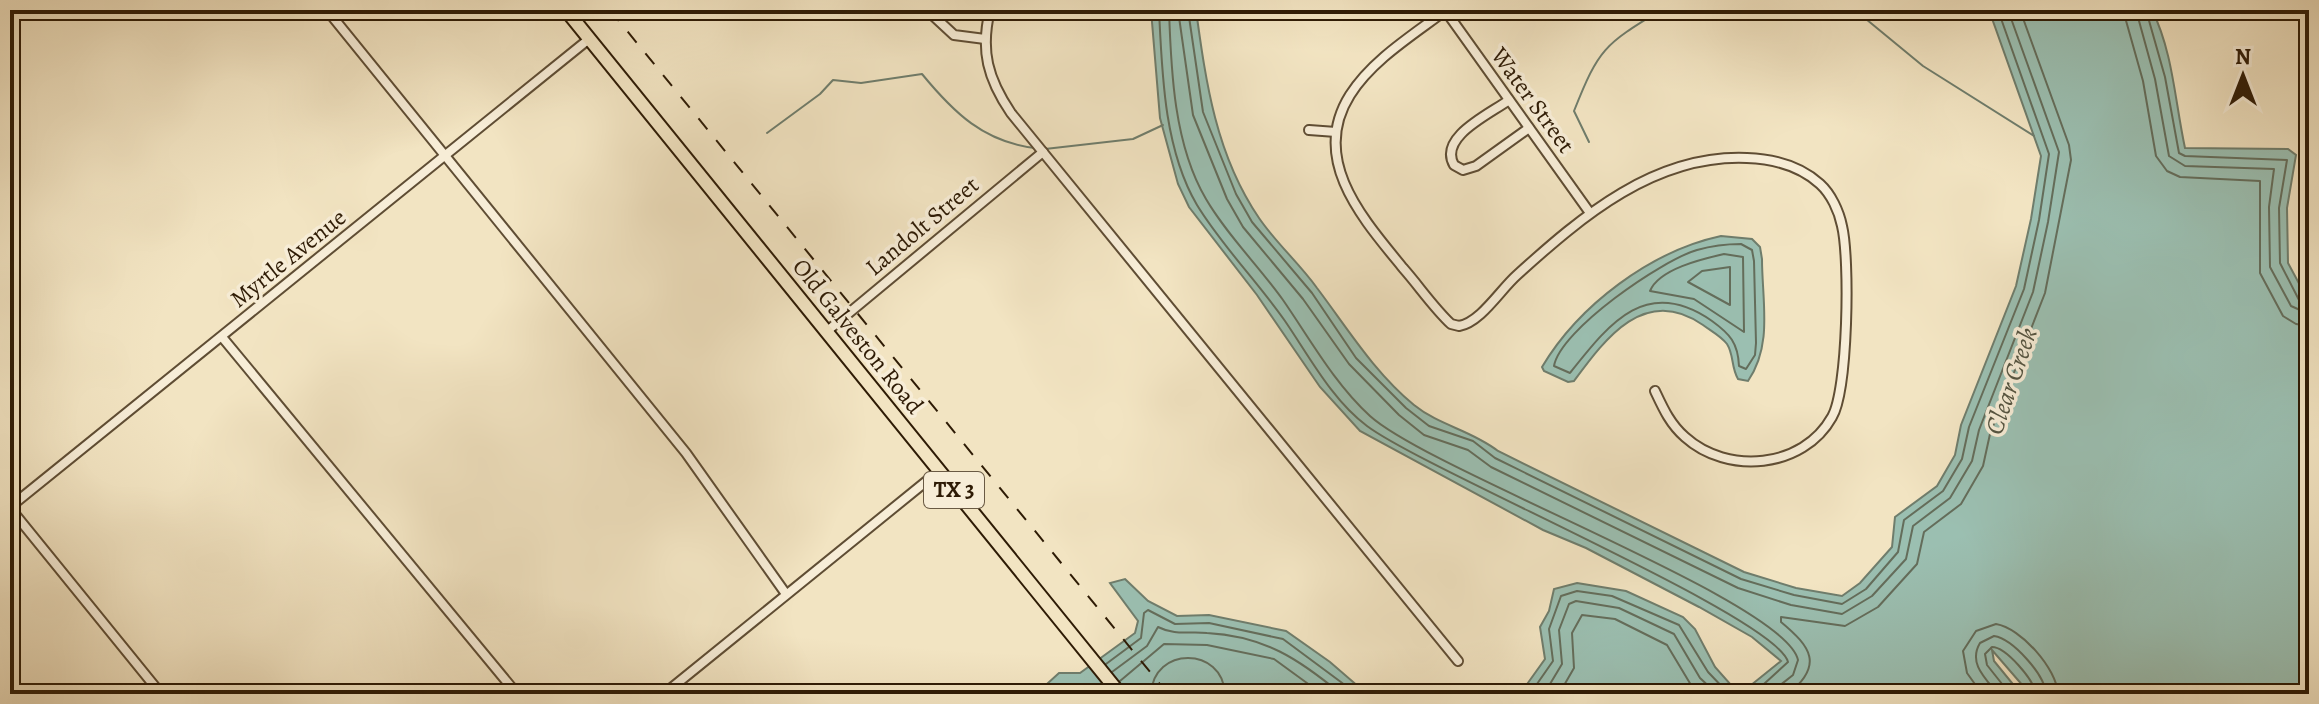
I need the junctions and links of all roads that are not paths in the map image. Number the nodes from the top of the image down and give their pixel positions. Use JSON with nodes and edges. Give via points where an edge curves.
{"nodes":[{"id":1,"x":327,"y":10,"type":"edge"},
{"id":2,"x":566,"y":10,"type":"edge"},
{"id":3,"x":927,"y":10,"type":"edge"},
{"id":4,"x":990,"y":10,"type":"edge"},
{"id":5,"x":1445,"y":10,"type":"edge"},
{"id":6,"x":589,"y":39,"type":"junction"},
{"id":7,"x":985,"y":39,"type":"junction"},
{"id":8,"x":1509,"y":100,"type":"junction"},
{"id":9,"x":1529,"y":128,"type":"junction"},
{"id":10,"x":1309,"y":130,"type":"dead end"},
{"id":11,"x":1336,"y":132,"type":"junction"},
{"id":12,"x":1043,"y":152,"type":"junction"},
{"id":13,"x":446,"y":157,"type":"junction"},
{"id":14,"x":1590,"y":213,"type":"junction"},
{"id":15,"x":826,"y":332,"type":"junction"},
{"id":16,"x":222,"y":337,"type":"junction"},
{"id":17,"x":1655,"y":391,"type":"dead end"},
{"id":18,"x":939,"y":471,"type":"junction"},
{"id":19,"x":10,"y":508,"type":"edge"},
{"id":20,"x":786,"y":594,"type":"junction"},
{"id":21,"x":1458,"y":661,"type":"dead end"},
{"id":22,"x":1119,"y":692,"type":"edge"},
{"id":23,"x":161,"y":694,"type":"edge"},
{"id":24,"x":517,"y":694,"type":"edge"},
{"id":25,"x":664,"y":694,"type":"edge"}],
"edges":[{"from":1,"to":13,"type":"street"},
{"from":2,"to":6,"type":"main road","name":"Old Galveston Road","number":"TX 3"},
{"from":3,"to":7,"type":"street","via":[[954,35]]},
{"from":4,"to":7,"type":"street"},
{"from":5,"to":8,"type":"street","name":"Water Street"},
{"from":5,"to":11,"type":"street","via":[[1369,72],[1349,97]]},
{"from":6,"to":13,"type":"street","name":"Myrtle Avenue"},
{"from":6,"to":15,"type":"main road","name":"Old Galveston Road","number":"TX 3"},
{"from":7,"to":12,"type":"street","via":[[988,72],[998,93]]},
{"from":8,"to":9,"type":"street","name":"Water Street"},
{"from":8,"to":9,"type":"street","via":[[1455,139],[1449,152],[1454,165],[1463,170],[1476,166]]},
{"from":9,"to":14,"type":"street","name":"Water Street"},
{"from":10,"to":11,"type":"street"},
{"from":11,"to":14,"type":"street","via":[[1342,183],[1361,217],[1446,319],[1459,326]]},
{"from":12,"to":15,"type":"street","name":"Landolt Street"},
{"from":12,"to":21,"type":"street"},
{"from":13,"to":16,"type":"street","name":"Myrtle Avenue"},
{"from":13,"to":20,"type":"street","via":[[686,453]]},
{"from":14,"to":17,"type":"street","via":[[1643,179],[1726,157],[1761,158],[1800,169],[1821,184],[1839,214],[1844,248],[1843,381],[1838,406],[1822,433],[1774,460],[1737,461],[1685,437],[1665,414]]},
{"from":15,"to":18,"type":"main road","name":"Old Galveston Road","number":"TX 3"},
{"from":16,"to":19,"type":"street","name":"Myrtle Avenue"},
{"from":16,"to":24,"type":"street"},
{"from":18,"to":20,"type":"street"},
{"from":18,"to":22,"type":"main road","name":"Old Galveston Road","number":"TX 3"},
{"from":19,"to":23,"type":"street"},
{"from":20,"to":25,"type":"street"}]}
